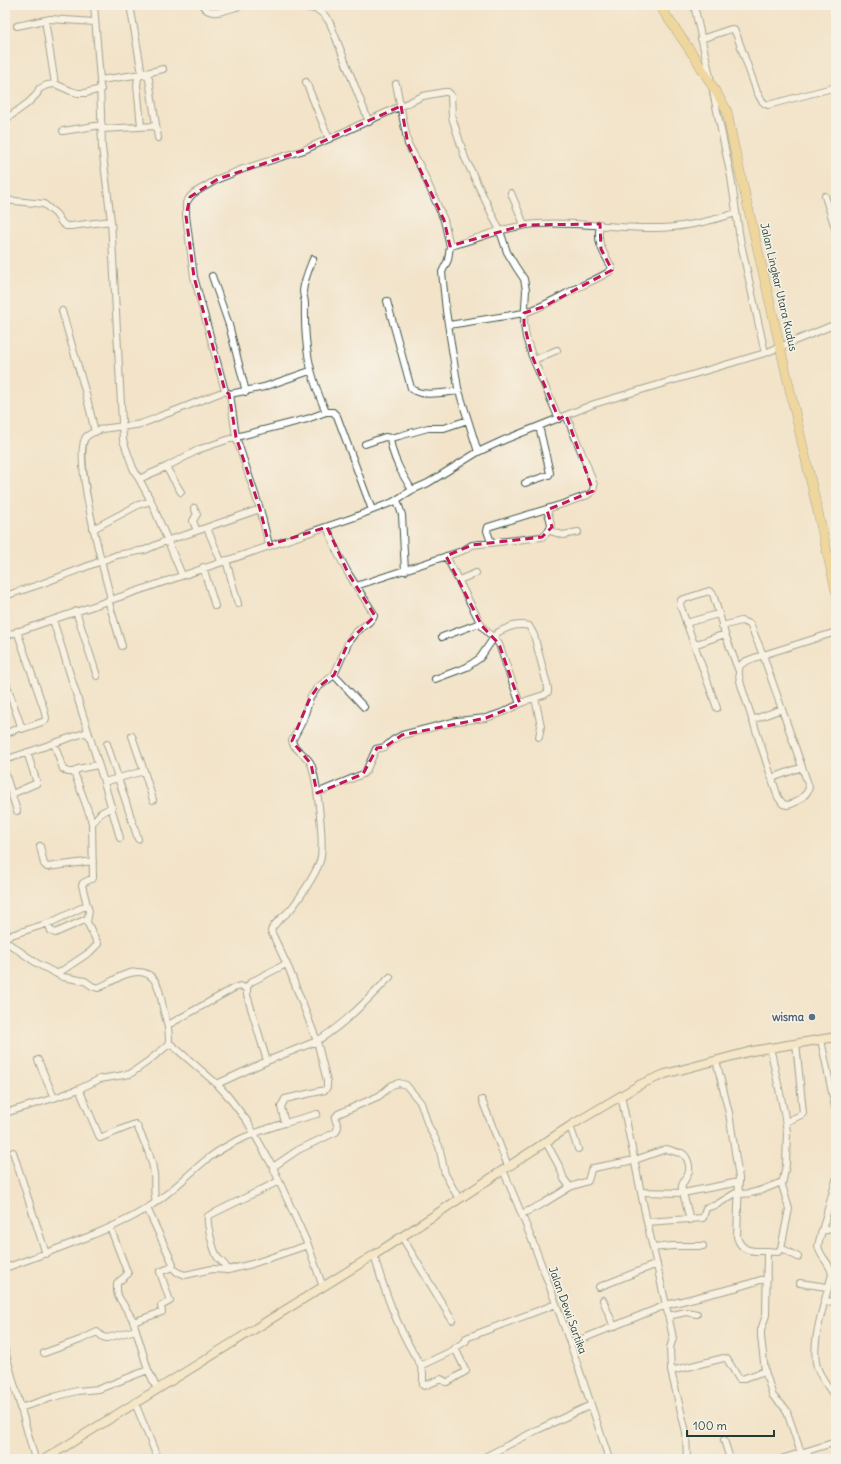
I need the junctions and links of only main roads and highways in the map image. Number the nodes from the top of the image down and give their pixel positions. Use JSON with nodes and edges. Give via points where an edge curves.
{"nodes":[{"id":1,"x":659,"y":5,"type":"edge"},
{"id":2,"x":836,"y":591,"type":"edge"},
{"id":3,"x":836,"y":1037,"type":"edge"},
{"id":4,"x":45,"y":1459,"type":"edge"}],
"edges":[{"from":1,"to":2,"type":"main road","name":"Jalan Lingkar Utara Kudus","via":[[727,111]]},
{"from":3,"to":4,"type":"main road","via":[[770,1047],[716,1060],[665,1074],[641,1084],[570,1126],[374,1255]]}]}
